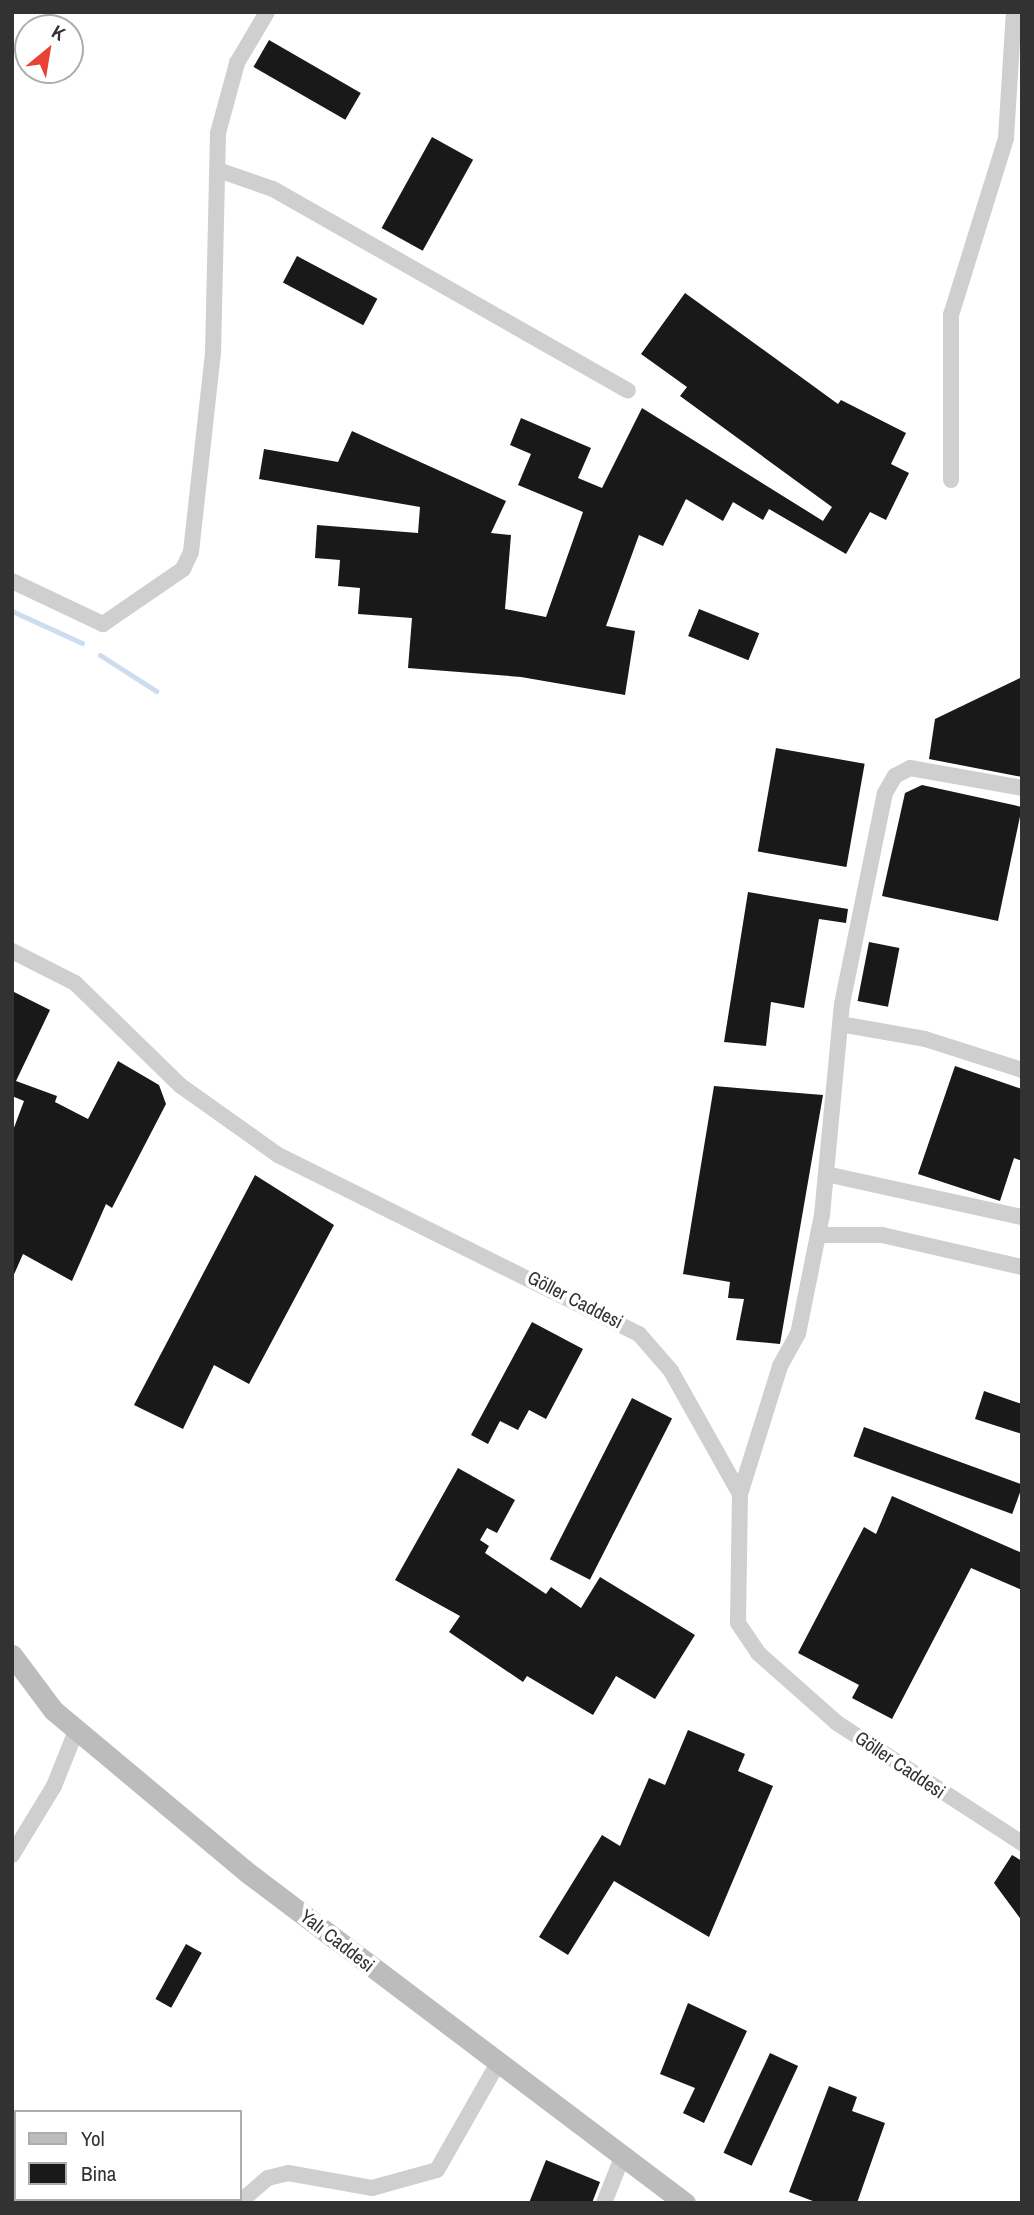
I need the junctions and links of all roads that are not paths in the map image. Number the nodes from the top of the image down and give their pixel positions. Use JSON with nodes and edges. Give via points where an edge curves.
{"nodes":[{"id":1,"x":267,"y":12,"type":"edge"},
{"id":2,"x":1014,"y":12,"type":"edge"},
{"id":3,"x":218,"y":170,"type":"junction"},
{"id":4,"x":628,"y":391,"type":"dead end"},
{"id":5,"x":951,"y":481,"type":"dead end"},
{"id":6,"x":12,"y":581,"type":"edge"},
{"id":7,"x":1022,"y":788,"type":"edge"},
{"id":8,"x":12,"y":951,"type":"edge"},
{"id":9,"x":840,"y":1024,"type":"junction"},
{"id":10,"x":1022,"y":1070,"type":"edge"},
{"id":11,"x":826,"y":1174,"type":"junction"},
{"id":12,"x":1022,"y":1217,"type":"edge"},
{"id":13,"x":818,"y":1235,"type":"junction"},
{"id":14,"x":1022,"y":1267,"type":"edge"},
{"id":15,"x":740,"y":1494,"type":"junction"},
{"id":16,"x":12,"y":1655,"type":"edge"},
{"id":17,"x":76,"y":1731,"type":"junction"},
{"id":18,"x":1022,"y":1843,"type":"edge"},
{"id":19,"x":12,"y":1855,"type":"edge"},
{"id":20,"x":497,"y":2065,"type":"junction"},
{"id":21,"x":621,"y":2160,"type":"junction"},
{"id":22,"x":242,"y":2200,"type":"edge"},
{"id":23,"x":604,"y":2203,"type":"edge"},
{"id":24,"x":685,"y":2203,"type":"edge"}],
"edges":[{"from":1,"to":3,"type":"street","via":[[223,100]]},
{"from":2,"to":5,"type":"street","via":[[1006,138],[951,315]]},
{"from":3,"to":4,"type":"street","via":[[273,189]]},
{"from":3,"to":6,"type":"street","via":[[213,353],[191,552],[183,569],[103,624]]},
{"from":7,"to":9,"type":"street","via":[[932,769],[895,776],[885,793]]},
{"from":8,"to":15,"type":"street","name":"Göller Caddesi","via":[[75,983],[181,1087],[267,1149],[639,1334],[671,1371]]},
{"from":9,"to":10,"type":"street","via":[[925,1040]]},
{"from":9,"to":11,"type":"street"},
{"from":11,"to":12,"type":"street"},
{"from":11,"to":13,"type":"street"},
{"from":13,"to":14,"type":"street","via":[[882,1235]]},
{"from":13,"to":15,"type":"street","via":[[798,1334],[780,1366]]},
{"from":15,"to":18,"type":"street","name":"Göller Caddesi","via":[[738,1623],[758,1653],[837,1723]]},
{"from":16,"to":17,"type":"street","name":"Yalı Caddesi","via":[[36,1693]]},
{"from":17,"to":19,"type":"street","via":[[54,1786]]},
{"from":17,"to":20,"type":"street","name":"Yalı Caddesi"},
{"from":20,"to":21,"type":"street","name":"Yalı Caddesi"},
{"from":20,"to":22,"type":"street","via":[[437,2169],[372,2188],[288,2173],[268,2178]]},
{"from":21,"to":23,"type":"street"},
{"from":21,"to":24,"type":"street","name":"Yalı Caddesi"}]}
